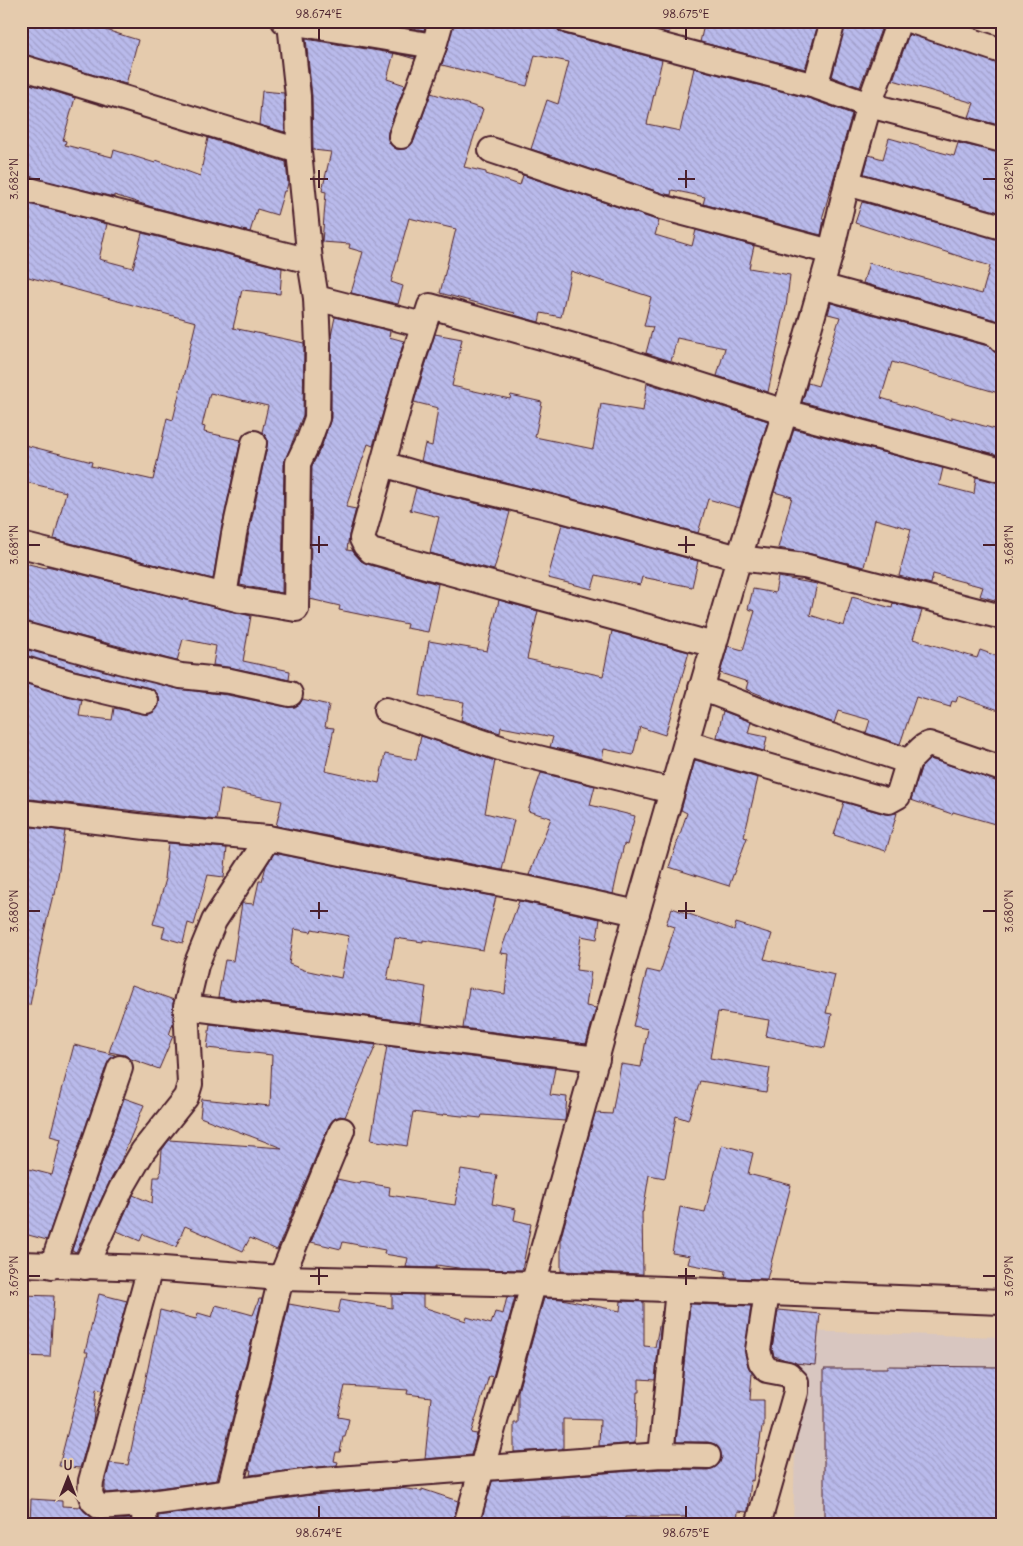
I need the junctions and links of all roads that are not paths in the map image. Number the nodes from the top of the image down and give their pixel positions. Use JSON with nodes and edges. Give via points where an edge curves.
{"nodes":[{"id":1,"x":441,"y":21,"type":"edge"},
{"id":2,"x":568,"y":21,"type":"edge"},
{"id":3,"x":833,"y":21,"type":"edge"},
{"id":4,"x":899,"y":21,"type":"edge"},
{"id":5,"x":912,"y":21,"type":"edge"},
{"id":6,"x":287,"y":22,"type":"edge"},
{"id":7,"x":434,"y":46,"type":"junction"},
{"id":8,"x":1002,"y":51,"type":"edge"},
{"id":9,"x":21,"y":66,"type":"edge"},
{"id":10,"x":815,"y":86,"type":"junction"},
{"id":11,"x":869,"y":105,"type":"junction"},
{"id":12,"x":402,"y":136,"type":"dead end"},
{"id":13,"x":1002,"y":140,"type":"edge"},
{"id":14,"x":491,"y":150,"type":"dead end"},
{"id":15,"x":299,"y":151,"type":"junction"},
{"id":16,"x":847,"y":183,"type":"junction"},
{"id":17,"x":21,"y":188,"type":"edge"},
{"id":18,"x":1002,"y":227,"type":"edge"},
{"id":19,"x":831,"y":252,"type":"junction"},
{"id":20,"x":310,"y":261,"type":"junction"},
{"id":21,"x":820,"y":286,"type":"junction"},
{"id":22,"x":316,"y":298,"type":"junction"},
{"id":23,"x":423,"y":325,"type":"junction"},
{"id":24,"x":1002,"y":341,"type":"edge"},
{"id":25,"x":785,"y":412,"type":"junction"},
{"id":26,"x":254,"y":443,"type":"dead end"},
{"id":27,"x":383,"y":464,"type":"junction"},
{"id":28,"x":1002,"y":470,"type":"edge"},
{"id":29,"x":21,"y":545,"type":"edge"},
{"id":30,"x":739,"y":558,"type":"junction"},
{"id":31,"x":224,"y":596,"type":"junction"},
{"id":32,"x":1002,"y":617,"type":"edge"},
{"id":33,"x":21,"y":634,"type":"edge"},
{"id":34,"x":714,"y":644,"type":"junction"},
{"id":35,"x":21,"y":668,"type":"edge"},
{"id":36,"x":701,"y":688,"type":"junction"},
{"id":37,"x":290,"y":694,"type":"dead end"},
{"id":38,"x":146,"y":700,"type":"dead end"},
{"id":39,"x":386,"y":710,"type":"dead end"},
{"id":40,"x":686,"y":743,"type":"junction"},
{"id":41,"x":909,"y":760,"type":"junction"},
{"id":42,"x":1002,"y":769,"type":"edge"},
{"id":43,"x":672,"y":790,"type":"junction"},
{"id":44,"x":21,"y":812,"type":"edge"},
{"id":45,"x":268,"y":838,"type":"junction"},
{"id":46,"x":637,"y":913,"type":"junction"},
{"id":47,"x":186,"y":1008,"type":"junction"},
{"id":48,"x":597,"y":1059,"type":"junction"},
{"id":49,"x":120,"y":1068,"type":"dead end"},
{"id":50,"x":342,"y":1130,"type":"dead end"},
{"id":51,"x":21,"y":1264,"type":"edge"},
{"id":52,"x":52,"y":1266,"type":"junction"},
{"id":53,"x":85,"y":1266,"type":"junction"},
{"id":54,"x":150,"y":1268,"type":"junction"},
{"id":55,"x":281,"y":1278,"type":"junction"},
{"id":56,"x":534,"y":1284,"type":"junction"},
{"id":57,"x":678,"y":1290,"type":"junction"},
{"id":58,"x":767,"y":1293,"type":"junction"},
{"id":59,"x":1002,"y":1302,"type":"edge"},
{"id":60,"x":661,"y":1455,"type":"junction"},
{"id":61,"x":708,"y":1456,"type":"dead end"},
{"id":62,"x":482,"y":1469,"type":"junction"},
{"id":63,"x":229,"y":1492,"type":"junction"},
{"id":64,"x":144,"y":1514,"type":"edge"},
{"id":65,"x":466,"y":1525,"type":"edge"},
{"id":66,"x":758,"y":1525,"type":"edge"}],
"edges":[{"from":1,"to":7,"type":"street"},
{"from":2,"to":10,"type":"street"},
{"from":3,"to":10,"type":"street"},
{"from":4,"to":11,"type":"street"},
{"from":5,"to":8,"type":"street"},
{"from":6,"to":7,"type":"street"},
{"from":6,"to":15,"type":"street","via":[[298,96]]},
{"from":7,"to":12,"type":"street"},
{"from":9,"to":15,"type":"street"},
{"from":10,"to":11,"type":"street"},
{"from":11,"to":13,"type":"street"},
{"from":11,"to":16,"type":"street"},
{"from":14,"to":19,"type":"street","via":[[661,207]]},
{"from":15,"to":20,"type":"street"},
{"from":16,"to":18,"type":"street"},
{"from":16,"to":19,"type":"street"},
{"from":17,"to":20,"type":"street"},
{"from":19,"to":21,"type":"street"},
{"from":20,"to":22,"type":"street"},
{"from":21,"to":24,"type":"street","via":[[996,334]]},
{"from":21,"to":25,"type":"street"},
{"from":22,"to":23,"type":"street"},
{"from":22,"to":31,"type":"street","via":[[317,418],[298,463],[296,609]]},
{"from":23,"to":25,"type":"street","via":[[430,306],[606,355]]},
{"from":23,"to":27,"type":"street"},
{"from":25,"to":28,"type":"street"},
{"from":25,"to":30,"type":"street"},
{"from":26,"to":31,"type":"street"},
{"from":27,"to":30,"type":"street"},
{"from":27,"to":34,"type":"street","via":[[362,539],[371,551]]},
{"from":29,"to":31,"type":"street"},
{"from":30,"to":32,"type":"street","via":[[804,566]]},
{"from":30,"to":34,"type":"street"},
{"from":33,"to":37,"type":"street","via":[[181,676],[230,681]]},
{"from":34,"to":36,"type":"street"},
{"from":35,"to":38,"type":"street"},
{"from":36,"to":40,"type":"street"},
{"from":36,"to":41,"type":"street","via":[[800,726]]},
{"from":39,"to":43,"type":"street","via":[[506,750]]},
{"from":40,"to":41,"type":"street","via":[[889,802],[898,796]]},
{"from":40,"to":43,"type":"street"},
{"from":41,"to":42,"type":"street","via":[[922,746],[929,744]]},
{"from":43,"to":46,"type":"street"},
{"from":44,"to":45,"type":"street"},
{"from":45,"to":46,"type":"street"},
{"from":45,"to":47,"type":"street","via":[[214,922],[196,965]]},
{"from":46,"to":48,"type":"street"},
{"from":47,"to":48,"type":"street"},
{"from":47,"to":53,"type":"street","via":[[190,1084],[186,1097],[143,1150]]},
{"from":48,"to":56,"type":"street"},
{"from":49,"to":52,"type":"street"},
{"from":50,"to":55,"type":"street"},
{"from":51,"to":52,"type":"street"},
{"from":52,"to":53,"type":"street"},
{"from":53,"to":54,"type":"street"},
{"from":54,"to":55,"type":"street"},
{"from":54,"to":64,"type":"street","via":[[90,1493],[100,1506]]},
{"from":55,"to":56,"type":"street"},
{"from":55,"to":63,"type":"street"},
{"from":56,"to":57,"type":"street"},
{"from":56,"to":62,"type":"street"},
{"from":57,"to":58,"type":"street"},
{"from":57,"to":60,"type":"street"},
{"from":58,"to":59,"type":"street"},
{"from":58,"to":66,"type":"street","via":[[758,1350],[761,1362],[767,1370],[788,1374],[796,1382],[796,1392]]},
{"from":60,"to":61,"type":"street"},
{"from":60,"to":62,"type":"street"},
{"from":62,"to":63,"type":"street","via":[[311,1481]]},
{"from":62,"to":65,"type":"street"},
{"from":63,"to":64,"type":"street"}]}
